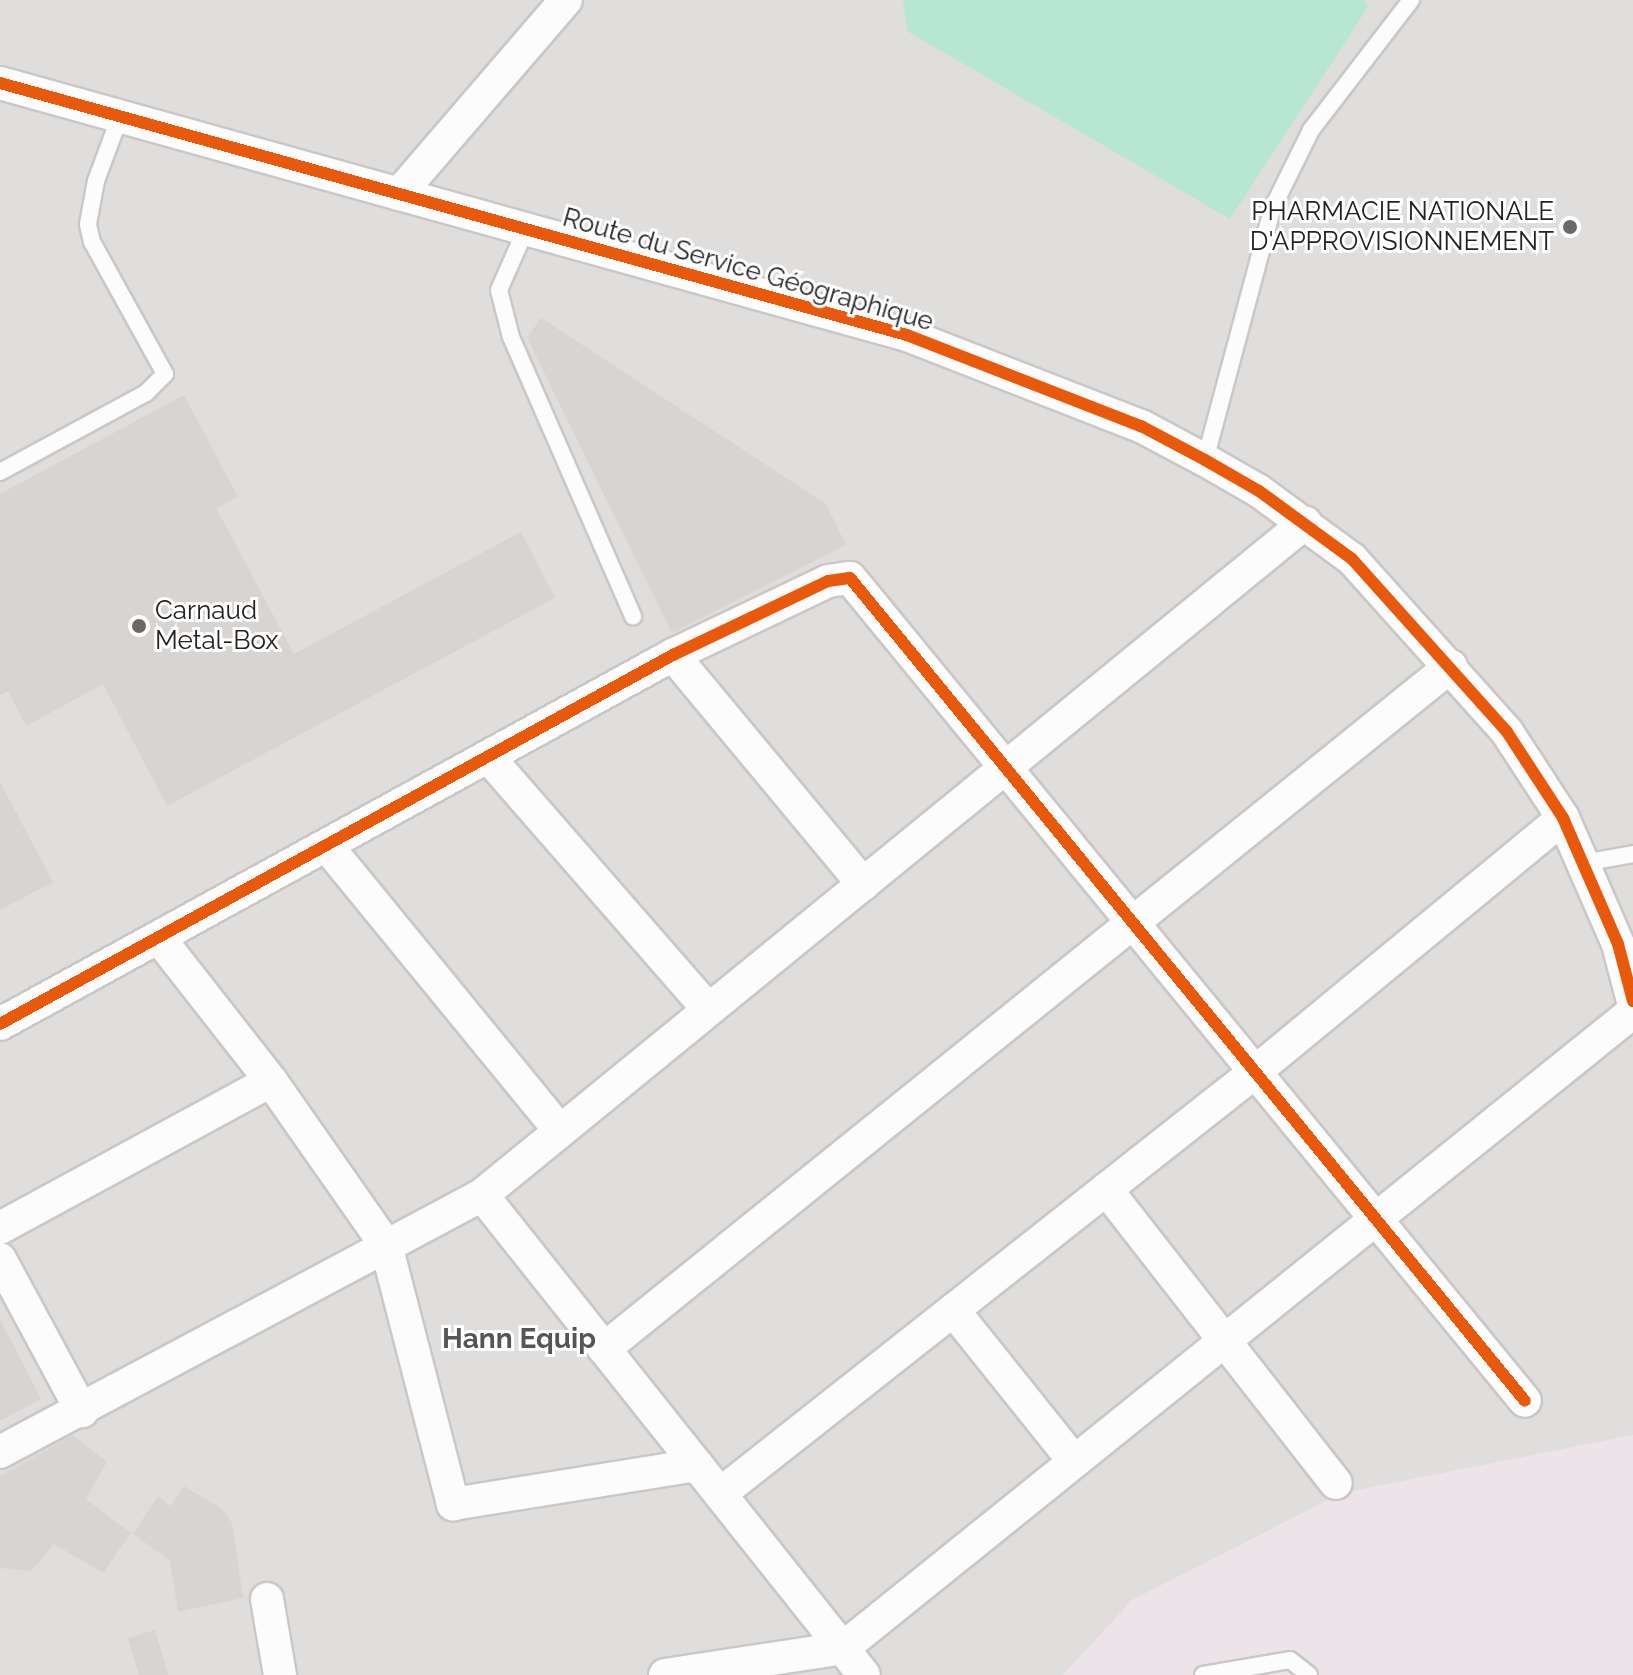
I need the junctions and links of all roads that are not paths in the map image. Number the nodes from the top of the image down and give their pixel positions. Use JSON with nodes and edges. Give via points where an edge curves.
{"nodes":[{"id":1,"x":1411,"y":0,"type":"edge"},
{"id":2,"x":559,"y":3,"type":"edge"},
{"id":3,"x":0,"y":83,"type":"edge"},
{"id":4,"x":120,"y":116,"type":"junction"},
{"id":5,"x":399,"y":194,"type":"junction"},
{"id":6,"x":526,"y":229,"type":"junction"},
{"id":7,"x":1205,"y":460,"type":"junction"},
{"id":8,"x":0,"y":472,"type":"edge"},
{"id":9,"x":1305,"y":523,"type":"junction"},
{"id":10,"x":633,"y":616,"type":"dead end"},
{"id":11,"x":673,"y":655,"type":"junction"},
{"id":12,"x":1451,"y":666,"type":"junction"},
{"id":13,"x":490,"y":759,"type":"junction"},
{"id":14,"x":1005,"y":767,"type":"junction"},
{"id":15,"x":1563,"y":818,"type":"junction"},
{"id":16,"x":327,"y":846,"type":"junction"},
{"id":17,"x":1633,"y":854,"type":"edge"},
{"id":18,"x":1584,"y":863,"type":"junction"},
{"id":19,"x":863,"y":884,"type":"junction"},
{"id":20,"x":1132,"y":923,"type":"junction"},
{"id":21,"x":159,"y":938,"type":"junction"},
{"id":22,"x":1633,"y":1001,"type":"edge"},
{"id":23,"x":708,"y":1009,"type":"junction"},
{"id":24,"x":1633,"y":1012,"type":"edge"},
{"id":25,"x":0,"y":1024,"type":"edge"},
{"id":26,"x":1255,"y":1072,"type":"junction"},
{"id":27,"x":271,"y":1081,"type":"junction"},
{"id":28,"x":560,"y":1131,"type":"junction"},
{"id":29,"x":1106,"y":1189,"type":"junction"},
{"id":30,"x":482,"y":1195,"type":"junction"},
{"id":31,"x":1375,"y":1219,"type":"junction"},
{"id":32,"x":0,"y":1228,"type":"edge"},
{"id":33,"x":386,"y":1245,"type":"junction"},
{"id":34,"x":0,"y":1259,"type":"edge"},
{"id":35,"x":953,"y":1310,"type":"junction"},
{"id":36,"x":1224,"y":1341,"type":"junction"},
{"id":37,"x":604,"y":1349,"type":"junction"},
{"id":38,"x":1525,"y":1401,"type":"dead end"},
{"id":39,"x":82,"y":1411,"type":"junction"},
{"id":40,"x":0,"y":1452,"type":"edge"},
{"id":41,"x":1074,"y":1461,"type":"junction"},
{"id":42,"x":697,"y":1465,"type":"junction"},
{"id":43,"x":1336,"y":1483,"type":"dead end"},
{"id":44,"x":720,"y":1494,"type":"junction"},
{"id":45,"x":267,"y":1599,"type":"dead end"},
{"id":46,"x":843,"y":1648,"type":"junction"},
{"id":47,"x":280,"y":1675,"type":"edge"},
{"id":48,"x":665,"y":1675,"type":"edge"},
{"id":49,"x":864,"y":1675,"type":"edge"},
{"id":50,"x":1203,"y":1675,"type":"edge"},
{"id":51,"x":1309,"y":1675,"type":"edge"}],
"edges":[{"from":1,"to":7,"type":"lane","via":[[1311,130],[1273,207]]},
{"from":2,"to":5,"type":"street"},
{"from":3,"to":4,"type":"street","name":"Route du Service Géographique"},
{"from":4,"to":5,"type":"street","name":"Route du Service Géographique"},
{"from":4,"to":8,"type":"lane","via":[[96,181],[88,224],[92,242],[165,374],[146,393]]},
{"from":5,"to":6,"type":"street","name":"Route du Service Géographique"},
{"from":6,"to":7,"type":"street","name":"Route du Service Géographique","via":[[907,335],[1141,426]]},
{"from":6,"to":10,"type":"lane","via":[[499,290],[511,337]]},
{"from":7,"to":9,"type":"street","name":"Route du Service Géographique"},
{"from":9,"to":12,"type":"street","name":"Route du Service Géographique","via":[[1352,559]]},
{"from":9,"to":14,"type":"street"},
{"from":11,"to":13,"type":"street"},
{"from":11,"to":14,"type":"street","via":[[828,581],[850,578]]},
{"from":11,"to":19,"type":"street"},
{"from":12,"to":15,"type":"street","name":"Route du Service Géographique","via":[[1507,732]]},
{"from":12,"to":20,"type":"street"},
{"from":13,"to":16,"type":"street"},
{"from":13,"to":23,"type":"street"},
{"from":14,"to":19,"type":"street"},
{"from":14,"to":20,"type":"street"},
{"from":15,"to":18,"type":"street","name":"Route du Service Géographique"},
{"from":15,"to":26,"type":"street"},
{"from":16,"to":21,"type":"street"},
{"from":16,"to":28,"type":"street"},
{"from":17,"to":18,"type":"lane"},
{"from":18,"to":22,"type":"street","name":"Route du Service Géographique","via":[[1618,944]]},
{"from":19,"to":23,"type":"street"},
{"from":20,"to":26,"type":"street"},
{"from":20,"to":37,"type":"street"},
{"from":21,"to":25,"type":"street"},
{"from":21,"to":27,"type":"street"},
{"from":23,"to":28,"type":"street"},
{"from":24,"to":31,"type":"street"},
{"from":26,"to":29,"type":"street"},
{"from":26,"to":31,"type":"street"},
{"from":27,"to":32,"type":"street"},
{"from":27,"to":33,"type":"street"},
{"from":28,"to":30,"type":"street"},
{"from":29,"to":35,"type":"street"},
{"from":29,"to":36,"type":"street"},
{"from":30,"to":33,"type":"street"},
{"from":30,"to":37,"type":"street"},
{"from":31,"to":36,"type":"street"},
{"from":31,"to":38,"type":"street"},
{"from":33,"to":39,"type":"street"},
{"from":33,"to":42,"type":"street","via":[[453,1504]]},
{"from":34,"to":39,"type":"street"},
{"from":35,"to":41,"type":"street"},
{"from":35,"to":44,"type":"street"},
{"from":36,"to":41,"type":"street"},
{"from":36,"to":43,"type":"street"},
{"from":37,"to":42,"type":"street"},
{"from":39,"to":40,"type":"street"},
{"from":41,"to":46,"type":"street"},
{"from":42,"to":44,"type":"street"},
{"from":44,"to":46,"type":"street"},
{"from":45,"to":47,"type":"street"},
{"from":46,"to":48,"type":"street"},
{"from":46,"to":49,"type":"street"},
{"from":50,"to":51,"type":"lane","via":[[1290,1660]]}]}
